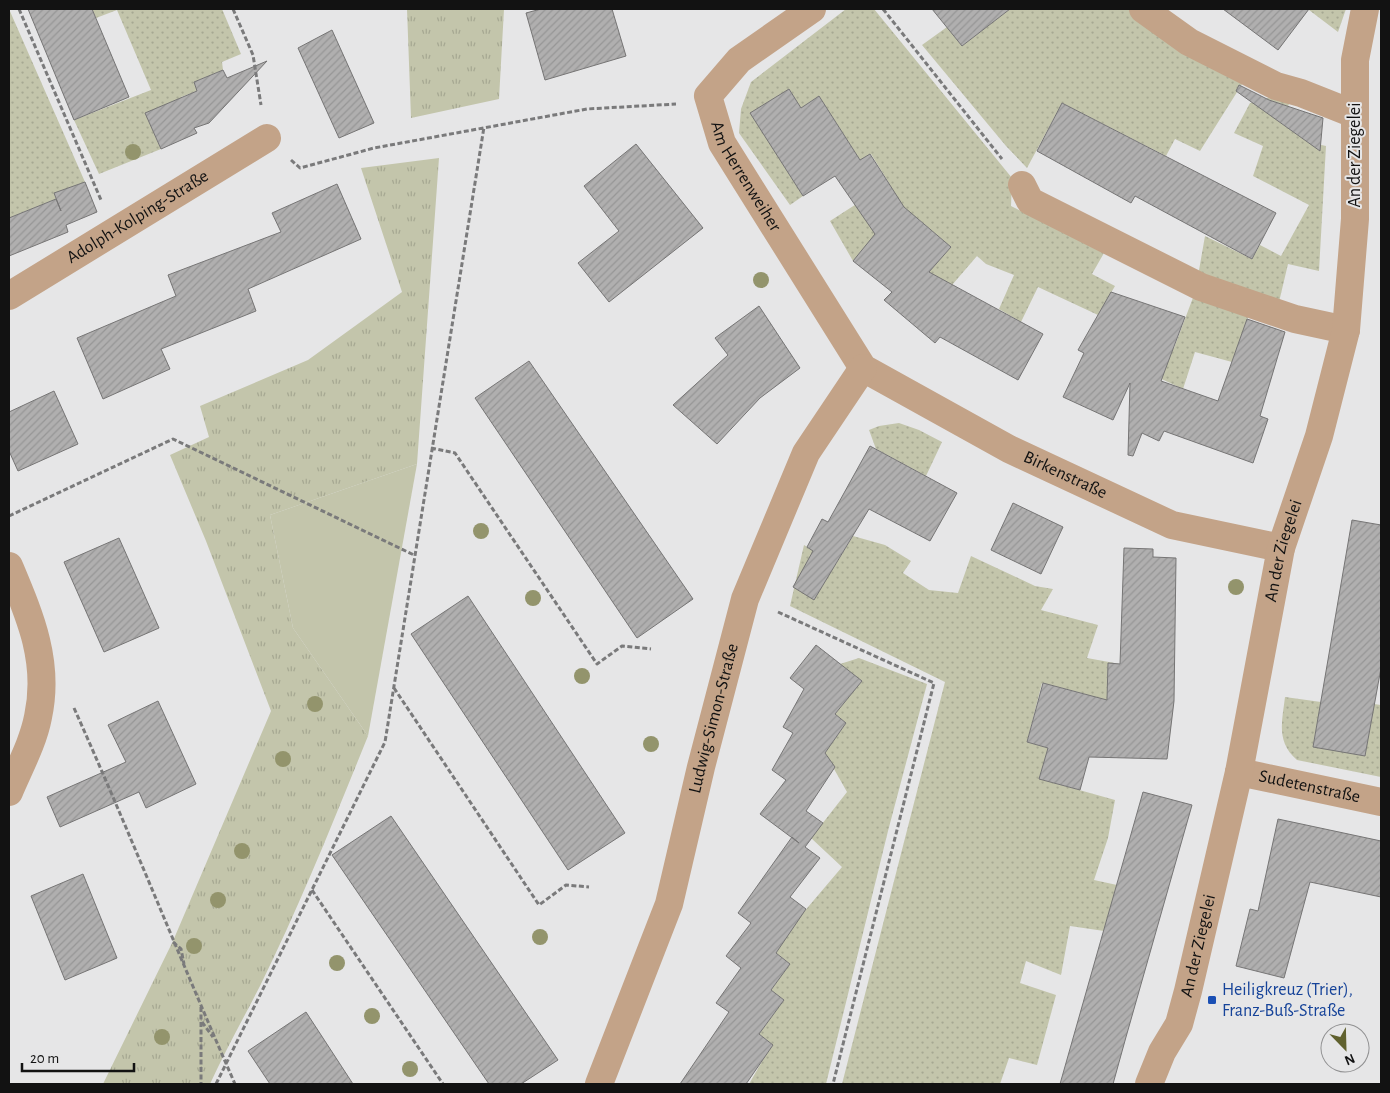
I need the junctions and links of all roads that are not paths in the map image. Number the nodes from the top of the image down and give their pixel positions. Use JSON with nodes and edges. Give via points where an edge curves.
{"nodes":[{"id":1,"x":1143,"y":9,"type":"edge"},
{"id":2,"x":1365,"y":9,"type":"edge"},
{"id":3,"x":802,"y":11,"type":"edge"},
{"id":4,"x":1354,"y":114,"type":"junction"},
{"id":5,"x":267,"y":138,"type":"road end"},
{"id":6,"x":1022,"y":185,"type":"road end"},
{"id":7,"x":9,"y":296,"type":"edge"},
{"id":8,"x":1346,"y":330,"type":"junction"},
{"id":9,"x":863,"y":368,"type":"junction"},
{"id":10,"x":1281,"y":548,"type":"junction"},
{"id":11,"x":9,"y":566,"type":"edge"},
{"id":12,"x":1239,"y":772,"type":"junction"},
{"id":13,"x":9,"y":792,"type":"edge"},
{"id":14,"x":1381,"y":802,"type":"edge"},
{"id":15,"x":599,"y":1084,"type":"edge"},
{"id":16,"x":1149,"y":1084,"type":"edge"}],
"edges":[{"from":1,"to":4,"type":"street","via":[[1190,42],[1276,86]]},
{"from":2,"to":4,"type":"street","name":"An der Ziegelei","via":[[1355,60]]},
{"from":3,"to":9,"type":"street","name":"Am Herrenweiher","via":[[739,60],[708,96],[722,143]]},
{"from":4,"to":8,"type":"street","name":"An der Ziegelei","via":[[1355,219]]},
{"from":5,"to":7,"type":"street","name":"Adolph-Kolping-Straße"},
{"from":6,"to":8,"type":"street","via":[[1030,201],[1201,287],[1294,319]]},
{"from":8,"to":10,"type":"street","name":"An der Ziegelei","via":[[1319,436]]},
{"from":9,"to":10,"type":"street","name":"Birkenstraße","via":[[1009,449],[1172,525]]},
{"from":9,"to":15,"type":"street","name":"Ludwig-Simon-Straße","via":[[806,453],[745,599],[669,904]]},
{"from":10,"to":12,"type":"street","name":"An der Ziegelei"},
{"from":11,"to":13,"type":"street","via":[[42,658],[42,676],[38,718]]},
{"from":12,"to":14,"type":"street","name":"Sudetenstraße"},
{"from":12,"to":16,"type":"street","name":"An der Ziegelei","via":[[1181,1016]]}]}
